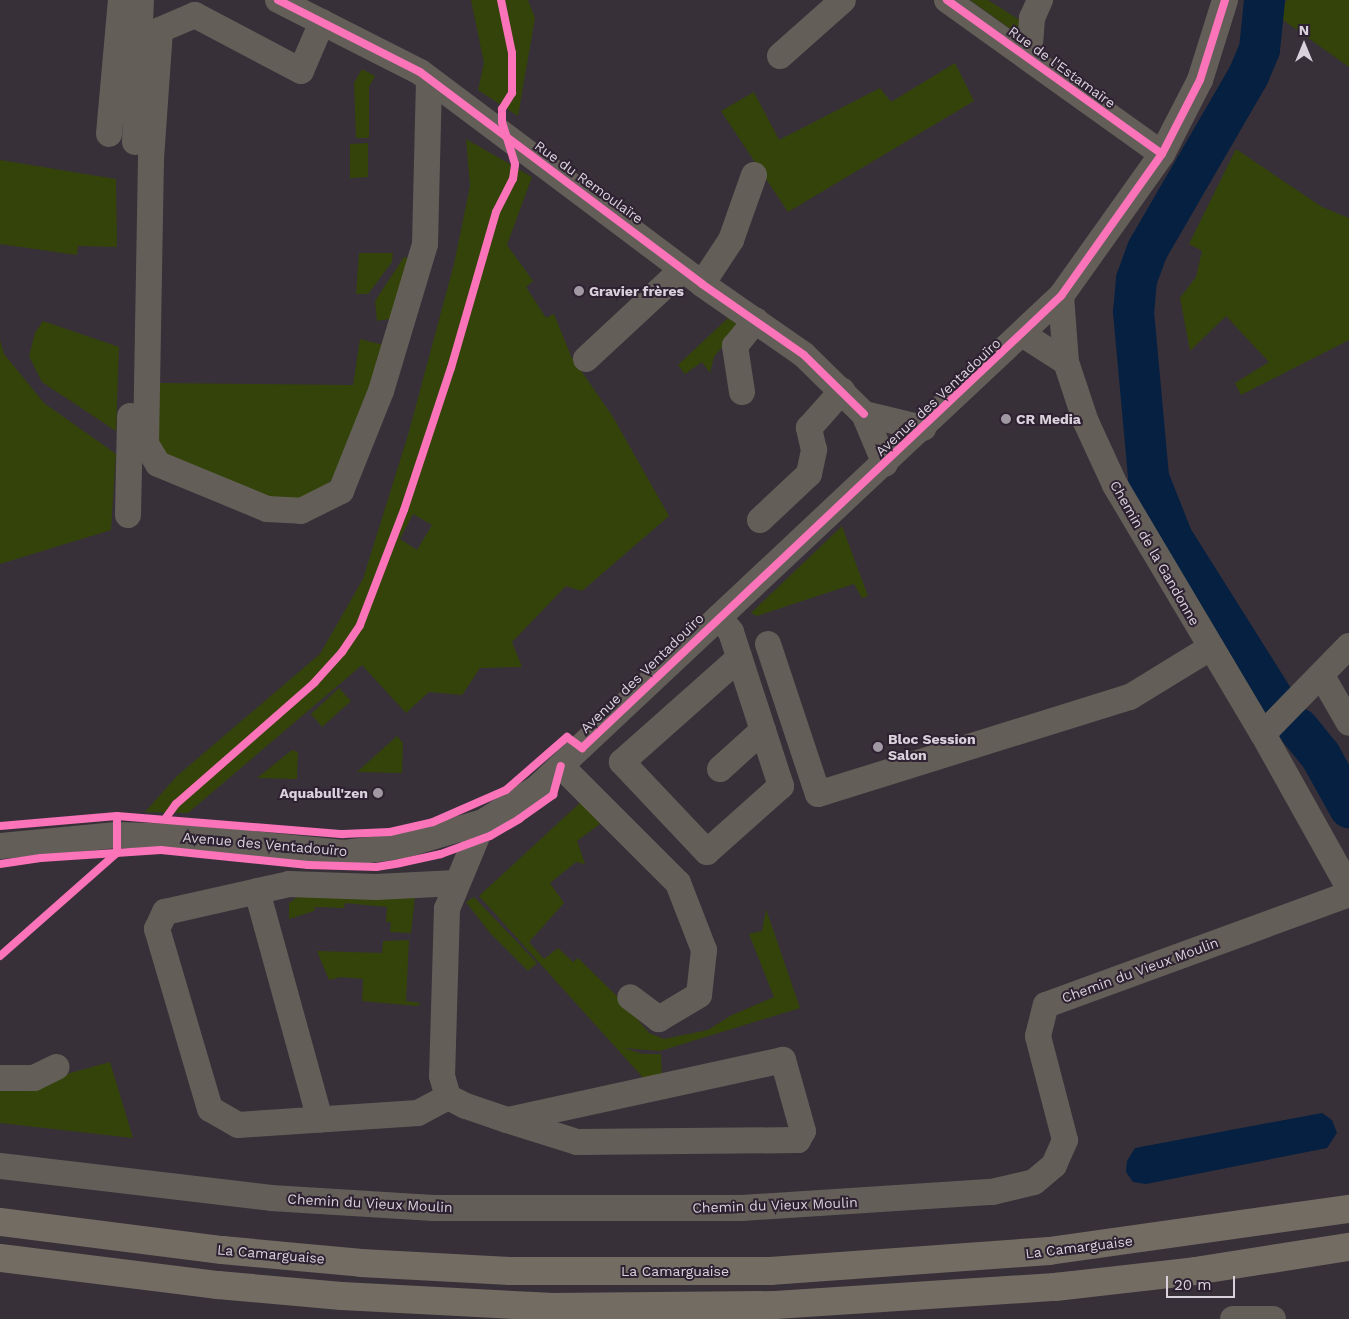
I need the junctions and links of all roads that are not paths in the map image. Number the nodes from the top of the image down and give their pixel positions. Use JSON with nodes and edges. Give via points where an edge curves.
{"nodes":[{"id":1,"x":121,"y":0,"type":"edge"},
{"id":2,"x":141,"y":0,"type":"edge"},
{"id":3,"x":278,"y":0,"type":"edge"},
{"id":4,"x":843,"y":0,"type":"edge"},
{"id":5,"x":947,"y":0,"type":"edge"},
{"id":6,"x":1040,"y":0,"type":"edge"},
{"id":7,"x":1225,"y":0,"type":"edge"},
{"id":8,"x":322,"y":22,"type":"junction"},
{"id":9,"x":780,"y":56,"type":"dead end"},
{"id":10,"x":1029,"y":58,"type":"junction"},
{"id":11,"x":428,"y":79,"type":"junction"},
{"id":12,"x":109,"y":134,"type":"dead end"},
{"id":13,"x":1162,"y":154,"type":"junction"},
{"id":14,"x":754,"y":175,"type":"dead end"},
{"id":15,"x":692,"y":277,"type":"junction"},
{"id":16,"x":1062,"y":296,"type":"junction"},
{"id":17,"x":756,"y":320,"type":"junction"},
{"id":18,"x":1022,"y":334,"type":"junction"},
{"id":19,"x":586,"y":359,"type":"dead end"},
{"id":20,"x":1066,"y":362,"type":"junction"},
{"id":21,"x":842,"y":391,"type":"junction"},
{"id":22,"x":742,"y":392,"type":"dead end"},
{"id":23,"x":864,"y":414,"type":"junction"},
{"id":24,"x":923,"y":428,"type":"junction"},
{"id":25,"x":885,"y":464,"type":"junction"},
{"id":26,"x":128,"y":515,"type":"dead end"},
{"id":27,"x":760,"y":520,"type":"dead end"},
{"id":28,"x":719,"y":617,"type":"junction"},
{"id":29,"x":768,"y":644,"type":"dead end"},
{"id":30,"x":1210,"y":648,"type":"junction"},
{"id":31,"x":739,"y":658,"type":"junction"},
{"id":32,"x":1336,"y":661,"type":"edge"},
{"id":33,"x":1349,"y":690,"type":"edge"},
{"id":34,"x":1349,"y":723,"type":"edge"},
{"id":35,"x":763,"y":730,"type":"junction"},
{"id":36,"x":1264,"y":734,"type":"junction"},
{"id":37,"x":561,"y":766,"type":"junction"},
{"id":38,"x":720,"y":769,"type":"dead end"},
{"id":39,"x":483,"y":822,"type":"junction"},
{"id":40,"x":0,"y":846,"type":"edge"},
{"id":41,"x":456,"y":883,"type":"junction"},
{"id":42,"x":1349,"y":888,"type":"edge"},
{"id":43,"x":257,"y":891,"type":"junction"},
{"id":44,"x":1349,"y":894,"type":"edge"},
{"id":45,"x":630,"y":997,"type":"dead end"},
{"id":46,"x":57,"y":1067,"type":"dead end"},
{"id":47,"x":0,"y":1078,"type":"edge"},
{"id":48,"x":448,"y":1097,"type":"junction"},
{"id":49,"x":320,"y":1119,"type":"junction"},
{"id":50,"x":507,"y":1120,"type":"junction"},
{"id":51,"x":0,"y":1166,"type":"edge"},
{"id":52,"x":1349,"y":1208,"type":"edge"},
{"id":53,"x":0,"y":1222,"type":"edge"},
{"id":54,"x":1349,"y":1247,"type":"edge"},
{"id":55,"x":0,"y":1258,"type":"edge"},
{"id":56,"x":1233,"y":1319,"type":"edge"},
{"id":57,"x":1273,"y":1319,"type":"edge"}],
"edges":[{"from":1,"to":12,"type":"street"},
{"from":2,"to":26,"type":"street","via":[[134,160]]},
{"from":3,"to":8,"type":"street","name":"Rue du Remoulaïre"},
{"from":4,"to":9,"type":"street"},
{"from":5,"to":10,"type":"street","name":"Rue de l'Estamaïre"},
{"from":6,"to":10,"type":"street","via":[[1032,18]]},
{"from":7,"to":13,"type":"street","name":"Avenue des Ventadouïro","via":[[1200,80]]},
{"from":8,"to":11,"type":"street","name":"Rue du Remoulaïre","via":[[393,56]]},
{"from":8,"to":11,"type":"street","via":[[301,71],[195,15],[160,30],[151,158],[146,444],[158,464],[267,509],[301,511],[341,491],[380,391],[425,244]]},
{"from":10,"to":13,"type":"street","name":"Rue de l'Estamaïre"},
{"from":11,"to":15,"type":"street","name":"Rue du Remoulaïre"},
{"from":13,"to":16,"type":"street","name":"Avenue des Ventadouïro"},
{"from":14,"to":15,"type":"street","via":[[730,240]]},
{"from":15,"to":17,"type":"street","name":"Rue du Remoulaïre"},
{"from":15,"to":19,"type":"street"},
{"from":16,"to":18,"type":"street","name":"Avenue des Ventadouïro"},
{"from":16,"to":20,"type":"street","name":"Chemin de la Gandonne"},
{"from":17,"to":21,"type":"street","name":"Rue du Remoulaïre","via":[[804,356]]},
{"from":17,"to":22,"type":"street","via":[[736,346]]},
{"from":18,"to":20,"type":"street"},
{"from":18,"to":24,"type":"street","name":"Avenue des Ventadouïro"},
{"from":20,"to":30,"type":"street","name":"Chemin de la Gandonne","via":[[1086,422],[1115,485]]},
{"from":21,"to":23,"type":"street","name":"Rue du Remoulaïre"},
{"from":21,"to":27,"type":"street","via":[[809,428],[814,450],[809,474]]},
{"from":23,"to":24,"type":"street"},
{"from":23,"to":25,"type":"street","name":"Rue du Remoulaïre"},
{"from":24,"to":25,"type":"street","name":"Avenue des Ventadouïro"},
{"from":25,"to":28,"type":"street","name":"Avenue des Ventadouïro"},
{"from":28,"to":31,"type":"street","via":[[731,632]]},
{"from":28,"to":37,"type":"street","name":"Avenue des Ventadouïro"},
{"from":29,"to":30,"type":"street","via":[[818,794],[1130,697]]},
{"from":30,"to":36,"type":"street","name":"Chemin de la Gandonne"},
{"from":31,"to":35,"type":"street"},
{"from":31,"to":35,"type":"street","via":[[622,762],[707,852],[781,786]]},
{"from":32,"to":33,"type":"street"},
{"from":32,"to":34,"type":"street"},
{"from":32,"to":36,"type":"street"},
{"from":35,"to":38,"type":"street"},
{"from":36,"to":42,"type":"street","name":"Chemin de la Gandonne"},
{"from":37,"to":39,"type":"street","name":"Avenue des Ventadouïro","via":[[536,788]]},
{"from":37,"to":45,"type":"street","via":[[678,883],[704,950],[699,995],[659,1019]]},
{"from":39,"to":40,"type":"street","name":"Avenue des Ventadouïro","via":[[402,846],[344,853],[184,837],[116,835]]},
{"from":39,"to":41,"type":"street"},
{"from":41,"to":43,"type":"street","via":[[376,887],[288,884]]},
{"from":41,"to":48,"type":"street","via":[[446,919],[442,1076]]},
{"from":43,"to":49,"type":"street"},
{"from":43,"to":49,"type":"street","via":[[165,912],[157,930],[210,1108],[238,1125]]},
{"from":44,"to":51,"type":"street","name":"Chemin du Vieux Moulin","via":[[1046,1005],[1038,1036],[1065,1140],[1054,1165],[1034,1182],[992,1192],[742,1208],[434,1208],[271,1198]]},
{"from":46,"to":47,"type":"street","via":[[34,1078]]},
{"from":48,"to":49,"type":"street","via":[[418,1113]]},
{"from":48,"to":50,"type":"street"},
{"from":50,"to":50,"type":"street","via":[[577,1142],[798,1140],[803,1130],[784,1060]]},
{"from":52,"to":53,"type":"highway","name":"La Camarguaise","via":[[1049,1251],[770,1271],[510,1271],[371,1264],[222,1250]]},
{"from":54,"to":55,"type":"highway","via":[[1195,1271],[1055,1287],[765,1306],[549,1307],[342,1296],[218,1285]]},
{"from":56,"to":57,"type":"street"}]}
